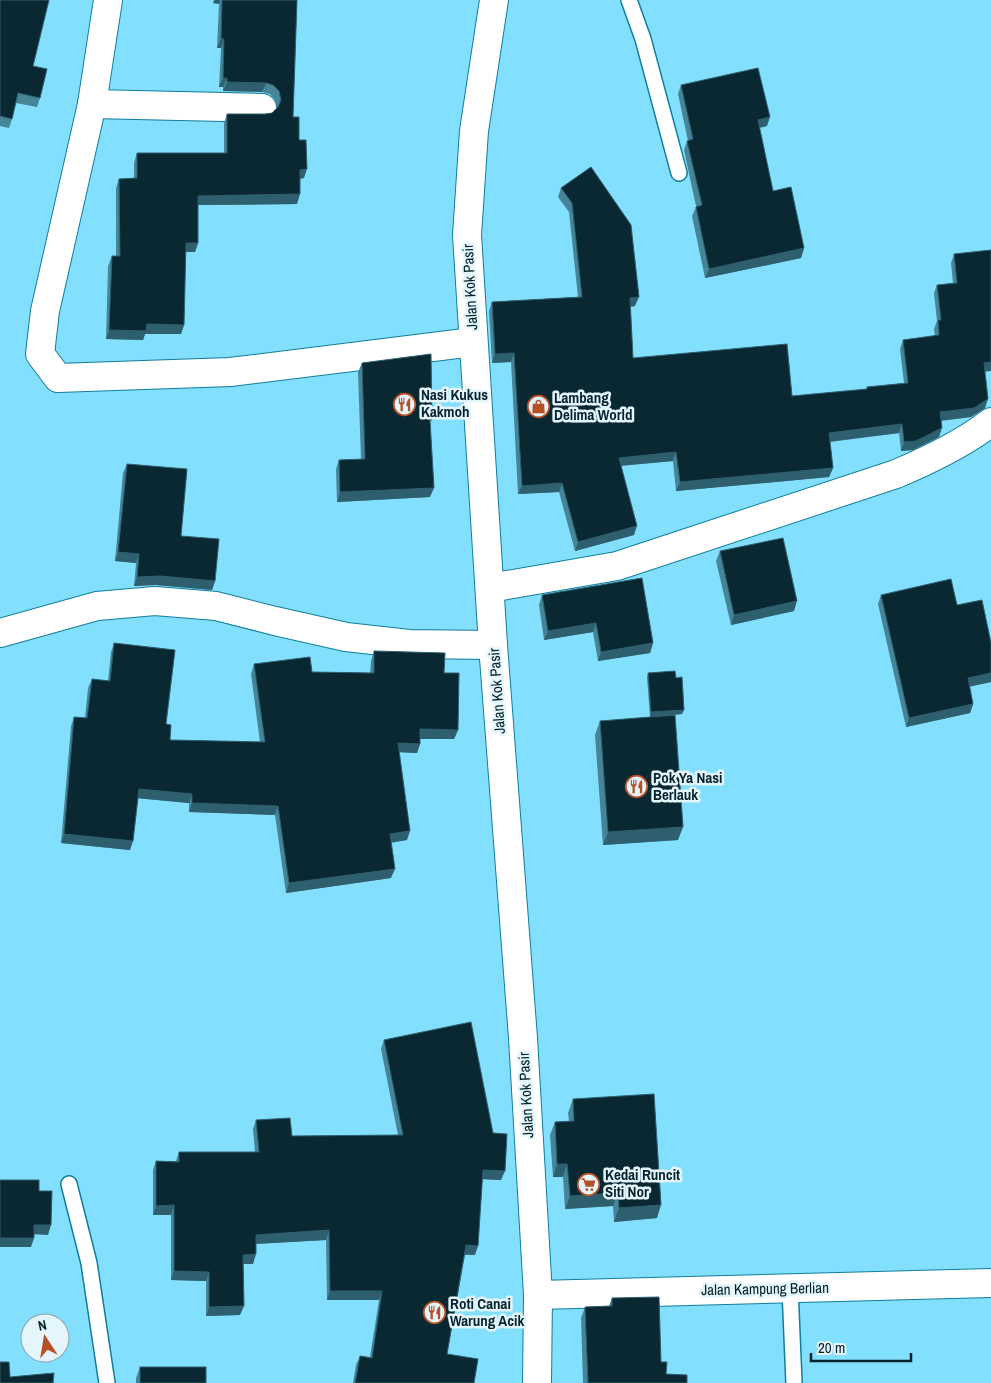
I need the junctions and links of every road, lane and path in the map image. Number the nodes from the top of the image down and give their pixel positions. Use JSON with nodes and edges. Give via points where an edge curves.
{"nodes":[{"id":1,"x":108,"y":0,"type":"edge"},
{"id":2,"x":494,"y":0,"type":"edge"},
{"id":3,"x":630,"y":0,"type":"edge"},
{"id":4,"x":92,"y":104,"type":"junction"},
{"id":5,"x":262,"y":108,"type":"dead end"},
{"id":6,"x":678,"y":173,"type":"dead end"},
{"id":7,"x":473,"y":342,"type":"junction"},
{"id":8,"x":991,"y":422,"type":"edge"},
{"id":9,"x":490,"y":588,"type":"junction"},
{"id":10,"x":0,"y":633,"type":"edge"},
{"id":11,"x":493,"y":645,"type":"junction"},
{"id":12,"x":69,"y":1184,"type":"dead end"},
{"id":13,"x":991,"y":1283,"type":"edge"},
{"id":14,"x":790,"y":1288,"type":"junction"},
{"id":15,"x":538,"y":1295,"type":"junction"},
{"id":16,"x":107,"y":1383,"type":"edge"},
{"id":17,"x":537,"y":1383,"type":"edge"},
{"id":18,"x":794,"y":1383,"type":"edge"}],
"edges":[{"from":1,"to":4,"type":"street"},
{"from":2,"to":7,"type":"street","name":"Jalan Kok Pasir","via":[[474,131],[467,236]]},
{"from":3,"to":6,"type":"lane"},
{"from":4,"to":5,"type":"street"},
{"from":4,"to":7,"type":"street","via":[[45,310],[40,354],[58,378],[230,372]]},
{"from":7,"to":9,"type":"street","name":"Jalan Kok Pasir"},
{"from":8,"to":9,"type":"street","via":[[946,450],[896,474],[617,566]]},
{"from":9,"to":11,"type":"street","name":"Jalan Kok Pasir"},
{"from":10,"to":11,"type":"street","via":[[97,606],[155,601],[216,606],[346,637],[409,644]]},
{"from":11,"to":15,"type":"street","name":"Jalan Kok Pasir","via":[[523,1038]]},
{"from":12,"to":16,"type":"lane","via":[[89,1263]]},
{"from":13,"to":14,"type":"street","name":"Jalan Kampung Berlian"},
{"from":14,"to":15,"type":"street","name":"Jalan Kampung Berlian"},
{"from":14,"to":18,"type":"lane"},
{"from":15,"to":17,"type":"street","name":"Jalan Kok Pasir"}]}
